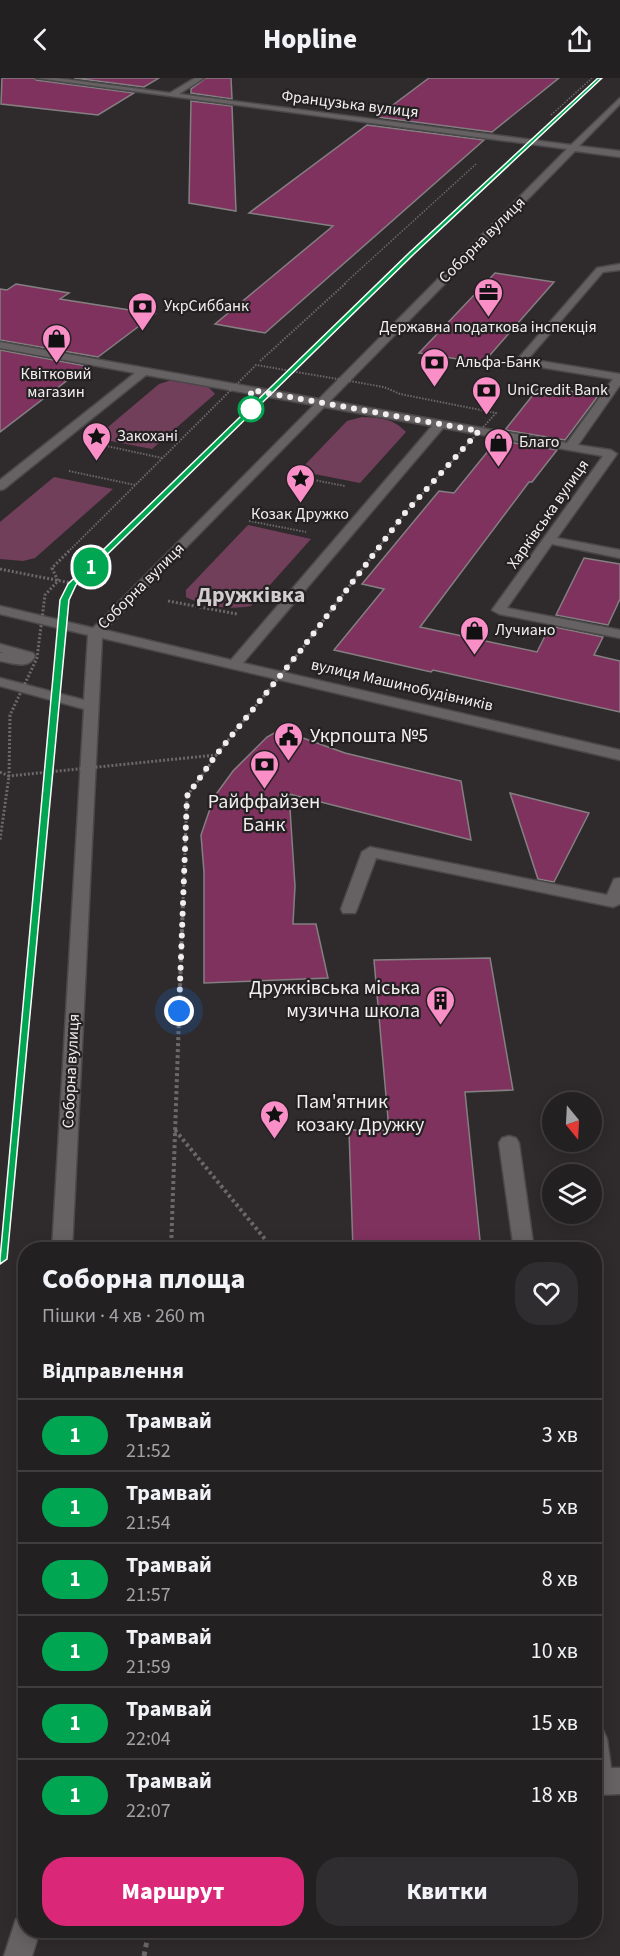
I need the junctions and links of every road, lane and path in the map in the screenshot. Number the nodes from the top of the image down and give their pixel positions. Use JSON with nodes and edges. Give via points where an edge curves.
{"nodes":[{"id":1,"x":40,"y":78,"type":"edge"},
{"id":2,"x":200,"y":78,"type":"edge"},
{"id":3,"x":592,"y":78,"type":"edge"},
{"id":4,"x":172,"y":95,"type":"junction"},
{"id":5,"x":620,"y":100,"type":"edge"},
{"id":6,"x":522,"y":141,"type":"junction"},
{"id":7,"x":573,"y":148,"type":"junction"},
{"id":8,"x":620,"y":153,"type":"edge"},
{"id":9,"x":620,"y":267,"type":"edge"},
{"id":10,"x":0,"y":345,"type":"edge"},
{"id":11,"x":244,"y":364,"type":"dead end"},
{"id":12,"x":256,"y":365,"type":"junction"},
{"id":13,"x":144,"y":371,"type":"junction"},
{"id":14,"x":620,"y":377,"type":"edge"},
{"id":15,"x":234,"y":387,"type":"junction"},
{"id":16,"x":322,"y":402,"type":"junction"},
{"id":17,"x":496,"y":413,"type":"dead end"},
{"id":18,"x":440,"y":424,"type":"junction"},
{"id":19,"x":479,"y":431,"type":"junction"},
{"id":20,"x":570,"y":447,"type":"junction"},
{"id":21,"x":0,"y":486,"type":"edge"},
{"id":22,"x":243,"y":520,"type":"dead end"},
{"id":23,"x":312,"y":533,"type":"dead end"},
{"id":24,"x":549,"y":540,"type":"junction"},
{"id":25,"x":620,"y":554,"type":"edge"},
{"id":26,"x":0,"y":610,"type":"edge"},
{"id":27,"x":42,"y":620,"type":"junction"},
{"id":28,"x":95,"y":633,"type":"junction"},
{"id":29,"x":620,"y":634,"type":"edge"},
{"id":30,"x":0,"y":648,"type":"edge"},
{"id":31,"x":0,"y":657,"type":"edge"},
{"id":32,"x":234,"y":665,"type":"junction"},
{"id":33,"x":280,"y":676,"type":"junction"},
{"id":34,"x":0,"y":682,"type":"edge"},
{"id":35,"x":23,"y":688,"type":"junction"},
{"id":36,"x":90,"y":706,"type":"junction"},
{"id":37,"x":216,"y":755,"type":"junction"},
{"id":38,"x":620,"y":755,"type":"edge"},
{"id":39,"x":86,"y":768,"type":"junction"},
{"id":40,"x":0,"y":772,"type":"edge"},
{"id":41,"x":9,"y":776,"type":"junction"},
{"id":42,"x":0,"y":840,"type":"edge"},
{"id":43,"x":620,"y":883,"type":"edge"},
{"id":44,"x":349,"y":909,"type":"dead end"},
{"id":45,"x":175,"y":1130,"type":"junction"},
{"id":46,"x":509,"y":1143,"type":"dead end"},
{"id":47,"x":62,"y":1242,"type":"edge"},
{"id":48,"x":171,"y":1242,"type":"edge"},
{"id":49,"x":267,"y":1242,"type":"edge"},
{"id":50,"x":523,"y":1242,"type":"edge"},
{"id":51,"x":23,"y":1938,"type":"edge"},
{"id":52,"x":147,"y":1938,"type":"edge"},
{"id":53,"x":18,"y":1956,"type":"edge"},
{"id":54,"x":144,"y":1956,"type":"edge"}],
"edges":[{"from":1,"to":4,"type":"street","name":"Французька вулиця"},
{"from":2,"to":4,"type":"street"},
{"from":3,"to":6,"type":"path"},
{"from":4,"to":6,"type":"street","name":"Французька вулиця"},
{"from":5,"to":7,"type":"street","name":"Соборна вулиця"},
{"from":6,"to":7,"type":"street","name":"Французька вулиця"},
{"from":6,"to":12,"type":"path","via":[[490,151]]},
{"from":7,"to":8,"type":"street","name":"Французька вулиця"},
{"from":7,"to":16,"type":"street","name":"Соборна вулиця"},
{"from":9,"to":14,"type":"street","via":[[600,270],[521,361]]},
{"from":10,"to":13,"type":"street"},
{"from":11,"to":12,"type":"path"},
{"from":12,"to":15,"type":"path"},
{"from":13,"to":15,"type":"street"},
{"from":13,"to":21,"type":"street"},
{"from":14,"to":20,"type":"street","name":"Харківська вулиця"},
{"from":15,"to":16,"type":"street"},
{"from":15,"to":27,"type":"path","via":[[52,568],[58,581],[45,595]]},
{"from":16,"to":18,"type":"street"},
{"from":16,"to":28,"type":"street","name":"Соборна вулиця"},
{"from":17,"to":19,"type":"path"},
{"from":18,"to":19,"type":"street"},
{"from":18,"to":32,"type":"street"},
{"from":19,"to":20,"type":"street"},
{"from":19,"to":33,"type":"path","via":[[405,513]]},
{"from":20,"to":24,"type":"street","name":"Харківська вулиця","via":[[611,454]]},
{"from":22,"to":23,"type":"path"},
{"from":24,"to":25,"type":"street"},
{"from":24,"to":29,"type":"street","name":"Харківська вулиця","via":[[499,610]]},
{"from":26,"to":27,"type":"street","name":"вулиця Машинобудівників"},
{"from":27,"to":28,"type":"street","name":"вулиця Машинобудівників"},
{"from":27,"to":35,"type":"path","via":[[37,658]]},
{"from":28,"to":32,"type":"street","name":"вулиця Машинобудівників"},
{"from":28,"to":36,"type":"street","name":"Соборна вулиця"},
{"from":30,"to":31,"type":"street","via":[[28,656],[21,662]]},
{"from":32,"to":33,"type":"street","name":"вулиця Машинобудівників"},
{"from":33,"to":37,"type":"path"},
{"from":33,"to":38,"type":"street","name":"вулиця Машинобудівників"},
{"from":34,"to":35,"type":"street"},
{"from":35,"to":36,"type":"street"},
{"from":35,"to":41,"type":"path","via":[[10,715]]},
{"from":36,"to":39,"type":"street","name":"Соборна вулиця"},
{"from":37,"to":39,"type":"path"},
{"from":37,"to":45,"type":"path","via":[[187,796]]},
{"from":39,"to":41,"type":"path"},
{"from":39,"to":47,"type":"street","name":"Соборна вулиця"},
{"from":40,"to":41,"type":"path"},
{"from":41,"to":42,"type":"path"},
{"from":43,"to":44,"type":"street","via":[[614,902],[370,852]]},
{"from":45,"to":48,"type":"path"},
{"from":45,"to":49,"type":"path"},
{"from":46,"to":50,"type":"street"},
{"from":51,"to":53,"type":"street"},
{"from":52,"to":54,"type":"path"}]}
